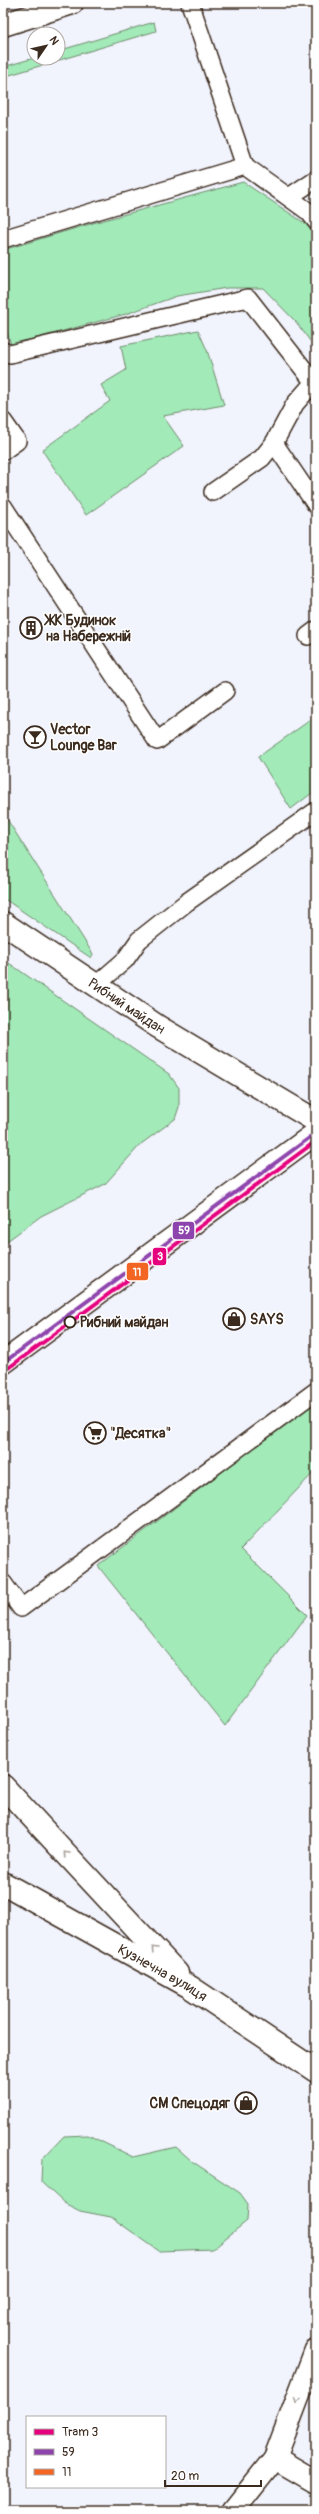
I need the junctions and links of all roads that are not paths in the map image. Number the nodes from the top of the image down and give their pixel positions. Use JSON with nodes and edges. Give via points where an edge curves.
{"nodes":[{"id":1,"x":72,"y":3,"type":"edge"},
{"id":2,"x":190,"y":3,"type":"edge"},
{"id":3,"x":3,"y":25,"type":"edge"},
{"id":4,"x":245,"y":166,"type":"junction"},
{"id":5,"x":316,"y":179,"type":"edge"},
{"id":6,"x":289,"y":197,"type":"junction"},
{"id":7,"x":316,"y":221,"type":"edge"},
{"id":8,"x":3,"y":239,"type":"edge"},
{"id":9,"x":3,"y":351,"type":"edge"},
{"id":10,"x":315,"y":383,"type":"edge"},
{"id":11,"x":3,"y":421,"type":"edge"},
{"id":12,"x":274,"y":443,"type":"junction"},
{"id":13,"x":3,"y":451,"type":"edge"},
{"id":14,"x":213,"y":492,"type":"dead end"},
{"id":15,"x":316,"y":505,"type":"edge"},
{"id":16,"x":3,"y":506,"type":"edge"},
{"id":17,"x":225,"y":691,"type":"dead end"},
{"id":18,"x":316,"y":811,"type":"edge"},
{"id":19,"x":3,"y":923,"type":"edge"},
{"id":20,"x":95,"y":986,"type":"junction"},
{"id":21,"x":316,"y":1121,"type":"edge"},
{"id":22,"x":316,"y":1132,"type":"edge"},
{"id":23,"x":3,"y":1363,"type":"edge"},
{"id":24,"x":316,"y":1390,"type":"edge"},
{"id":25,"x":3,"y":1583,"type":"edge"},
{"id":26,"x":3,"y":1786,"type":"edge"},
{"id":27,"x":3,"y":1883,"type":"edge"},
{"id":28,"x":190,"y":1987,"type":"junction"},
{"id":29,"x":316,"y":2071,"type":"edge"},
{"id":30,"x":316,"y":2350,"type":"edge"},
{"id":31,"x":275,"y":2458,"type":"junction"},
{"id":32,"x":316,"y":2482,"type":"edge"},
{"id":33,"x":233,"y":2511,"type":"edge"}],
"edges":[{"from":1,"to":3,"type":"street"},
{"from":2,"to":4,"type":"lane"},
{"from":4,"to":6,"type":"lane"},
{"from":4,"to":8,"type":"lane"},
{"from":5,"to":6,"type":"lane"},
{"from":6,"to":7,"type":"lane","via":[[309,212]]},
{"from":9,"to":10,"type":"lane","via":[[10,354],[248,298]]},
{"from":10,"to":12,"type":"lane","via":[[295,404]]},
{"from":11,"to":13,"type":"lane","via":[[17,441]]},
{"from":12,"to":14,"type":"lane","via":[[262,458]]},
{"from":12,"to":15,"type":"lane"},
{"from":16,"to":17,"type":"lane","via":[[157,741]]},
{"from":18,"to":20,"type":"lane","via":[[187,902],[139,940],[125,960]]},
{"from":19,"to":20,"type":"street","name":"Рибний майдан"},
{"from":20,"to":21,"type":"street","name":"Рибний майдан"},
{"from":22,"to":23,"type":"street"},
{"from":24,"to":25,"type":"lane","via":[[21,1608]]},
{"from":28,"to":26,"type":"street","one_way":true},
{"from":27,"to":28,"type":"street","name":"Кузнечна вулиця"},
{"from":28,"to":29,"type":"street","name":"Кузнечна вулиця"},
{"from":30,"to":31,"type":"street","one_way":true},
{"from":31,"to":32,"type":"street"},
{"from":31,"to":33,"type":"street"}]}
